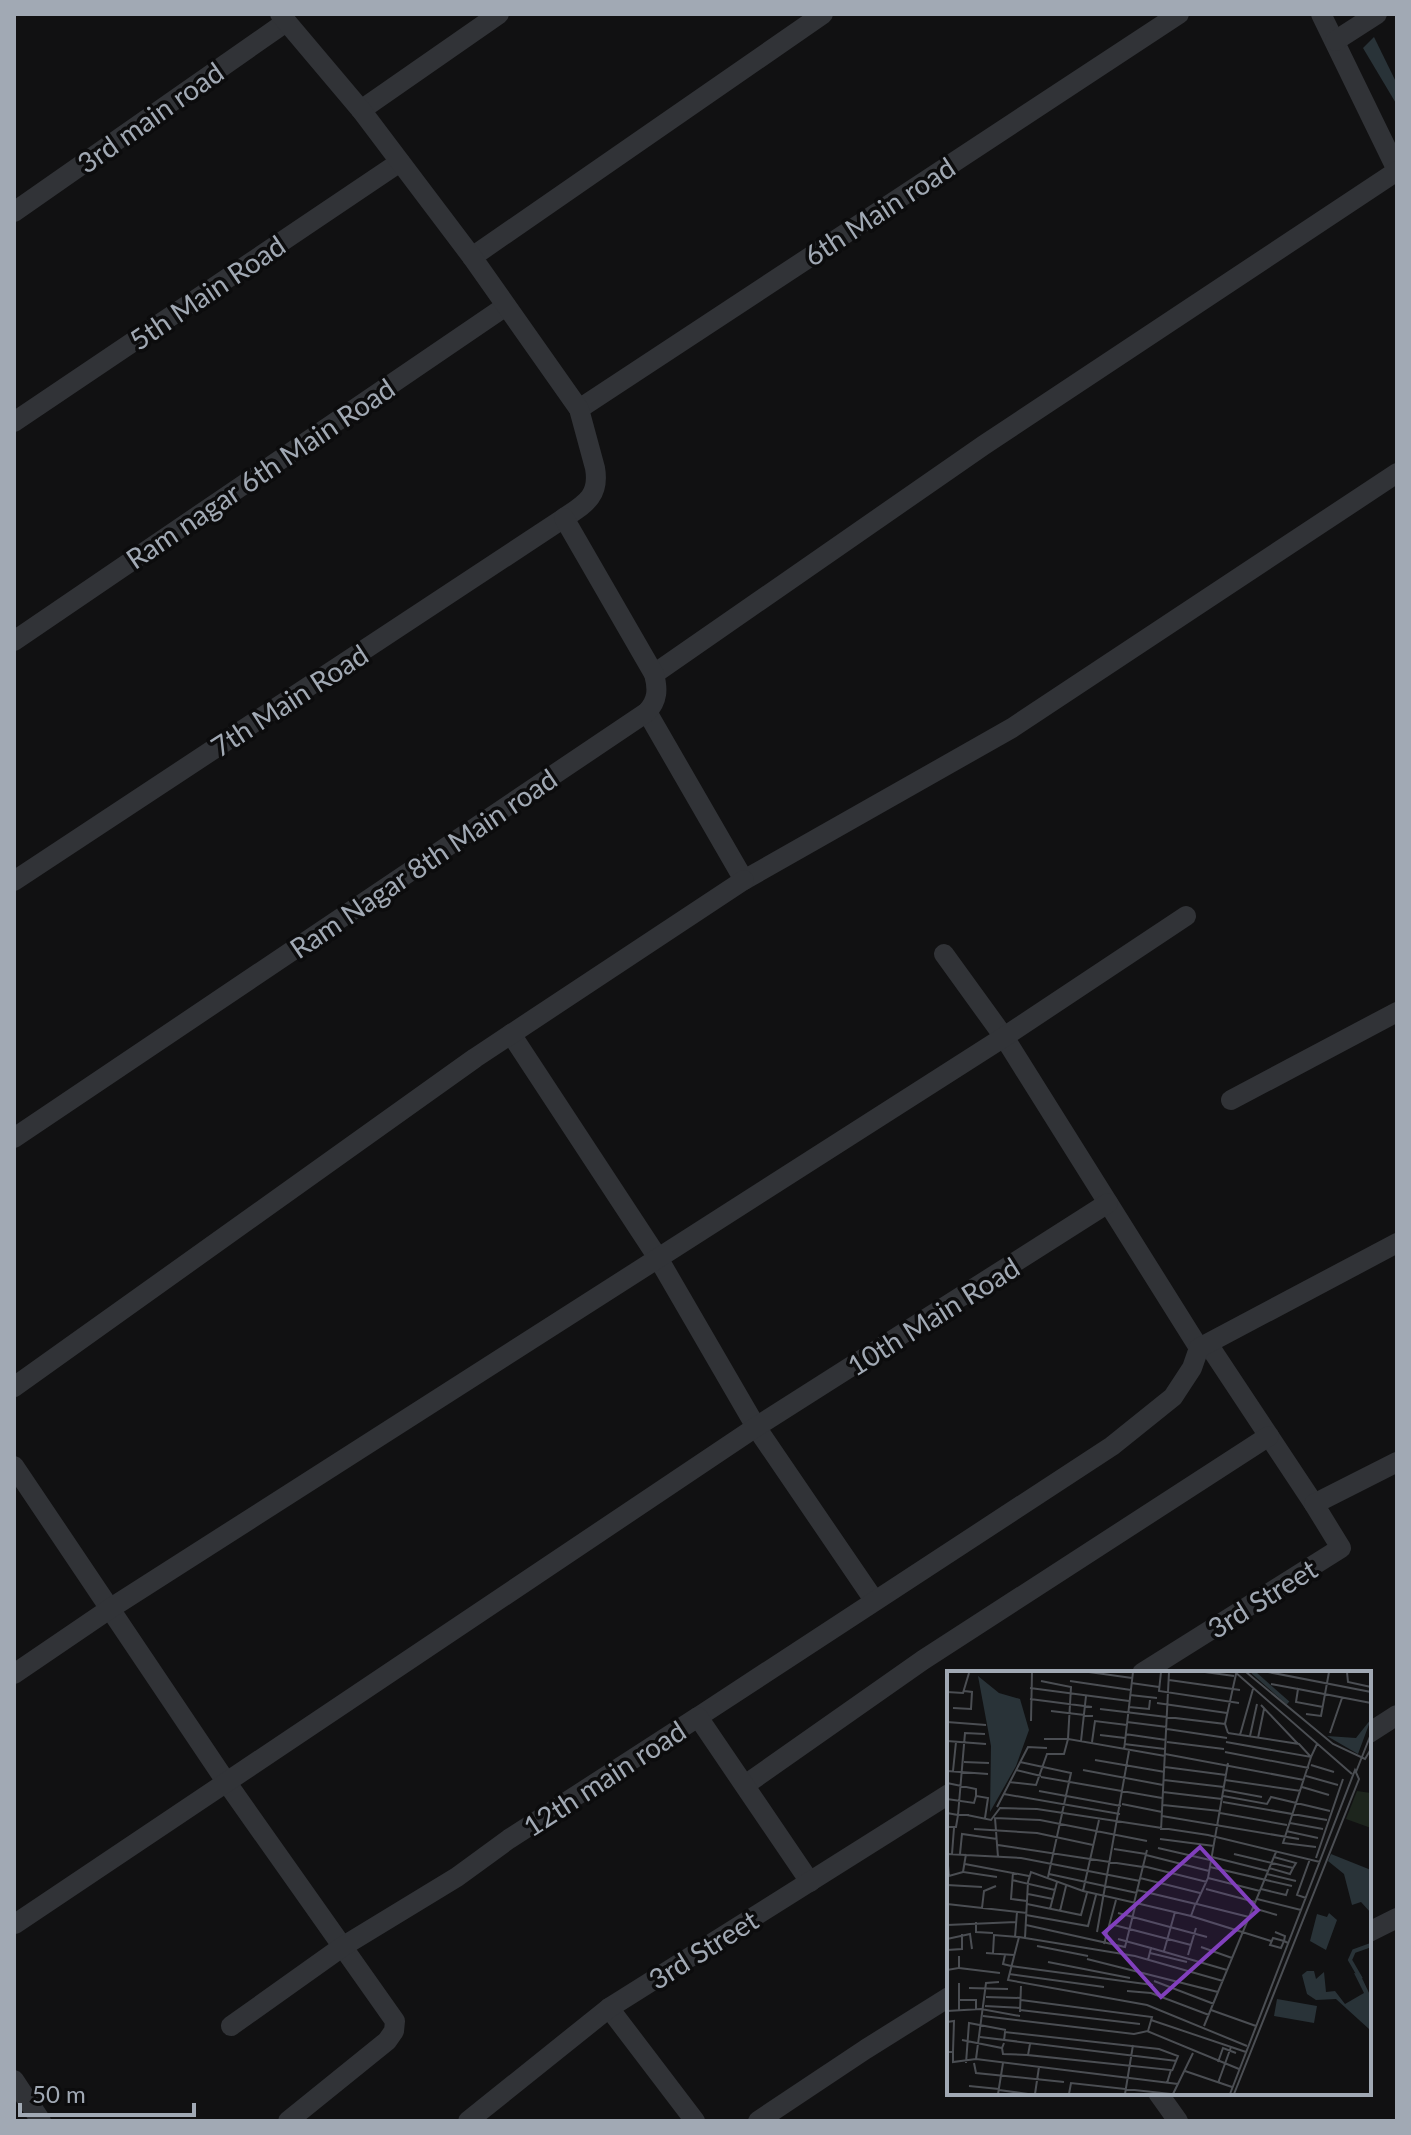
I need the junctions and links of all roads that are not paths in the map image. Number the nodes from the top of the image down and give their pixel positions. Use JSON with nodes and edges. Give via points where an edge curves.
{"nodes":[{"id":1,"x":499,"y":14,"type":"edge"},
{"id":2,"x":823,"y":14,"type":"edge"},
{"id":3,"x":1179,"y":14,"type":"edge"},
{"id":4,"x":1321,"y":14,"type":"edge"},
{"id":5,"x":1377,"y":14,"type":"edge"},
{"id":6,"x":283,"y":18,"type":"edge"},
{"id":7,"x":1335,"y":41,"type":"junction"},
{"id":8,"x":361,"y":110,"type":"junction"},
{"id":9,"x":400,"y":162,"type":"junction"},
{"id":10,"x":1396,"y":166,"type":"edge"},
{"id":11,"x":14,"y":212,"type":"edge"},
{"id":12,"x":472,"y":257,"type":"junction"},
{"id":13,"x":506,"y":306,"type":"junction"},
{"id":14,"x":579,"y":409,"type":"junction"},
{"id":15,"x":14,"y":422,"type":"edge"},
{"id":16,"x":1397,"y":473,"type":"edge"},
{"id":17,"x":564,"y":518,"type":"junction"},
{"id":18,"x":14,"y":641,"type":"edge"},
{"id":19,"x":654,"y":674,"type":"junction"},
{"id":20,"x":647,"y":712,"type":"junction"},
{"id":21,"x":744,"y":880,"type":"junction"},
{"id":22,"x":14,"y":881,"type":"edge"},
{"id":23,"x":1186,"y":916,"type":"dead end"},
{"id":24,"x":944,"y":954,"type":"dead end"},
{"id":25,"x":1397,"y":1012,"type":"edge"},
{"id":26,"x":511,"y":1034,"type":"junction"},
{"id":27,"x":1004,"y":1037,"type":"junction"},
{"id":28,"x":1231,"y":1100,"type":"dead end"},
{"id":29,"x":14,"y":1138,"type":"edge"},
{"id":30,"x":1108,"y":1203,"type":"junction"},
{"id":31,"x":1397,"y":1243,"type":"edge"},
{"id":32,"x":658,"y":1258,"type":"junction"},
{"id":33,"x":1204,"y":1346,"type":"junction"},
{"id":34,"x":14,"y":1387,"type":"edge"},
{"id":35,"x":756,"y":1427,"type":"junction"},
{"id":36,"x":1269,"y":1436,"type":"junction"},
{"id":37,"x":1397,"y":1462,"type":"edge"},
{"id":38,"x":14,"y":1466,"type":"edge"},
{"id":39,"x":1314,"y":1504,"type":"junction"},
{"id":40,"x":874,"y":1600,"type":"junction"},
{"id":41,"x":111,"y":1608,"type":"junction"},
{"id":42,"x":1145,"y":1671,"type":"edge"},
{"id":43,"x":14,"y":1674,"type":"edge"},
{"id":44,"x":1397,"y":1715,"type":"edge"},
{"id":45,"x":698,"y":1717,"type":"junction"},
{"id":46,"x":1371,"y":1732,"type":"edge"},
{"id":47,"x":227,"y":1783,"type":"junction"},
{"id":48,"x":745,"y":1785,"type":"junction"},
{"id":49,"x":947,"y":1795,"type":"edge"},
{"id":50,"x":810,"y":1882,"type":"junction"},
{"id":51,"x":1397,"y":1918,"type":"edge"},
{"id":52,"x":15,"y":1924,"type":"edge"},
{"id":53,"x":1371,"y":1931,"type":"edge"},
{"id":54,"x":342,"y":1947,"type":"junction"},
{"id":55,"x":947,"y":1998,"type":"edge"},
{"id":56,"x":609,"y":2008,"type":"junction"},
{"id":57,"x":231,"y":2026,"type":"dead end"},
{"id":58,"x":14,"y":2080,"type":"edge"},
{"id":59,"x":1159,"y":2095,"type":"edge"},
{"id":60,"x":1175,"y":2116,"type":"edge"},
{"id":61,"x":41,"y":2121,"type":"edge"},
{"id":62,"x":288,"y":2121,"type":"edge"},
{"id":63,"x":468,"y":2121,"type":"edge"},
{"id":64,"x":695,"y":2121,"type":"edge"},
{"id":65,"x":758,"y":2121,"type":"edge"},
{"id":66,"x":1153,"y":2121,"type":"edge"}],
"edges":[{"from":1,"to":8,"type":"street"},
{"from":2,"to":12,"type":"street"},
{"from":3,"to":14,"type":"street","name":"6th Main road"},
{"from":4,"to":7,"type":"street"},
{"from":5,"to":7,"type":"street"},
{"from":6,"to":8,"type":"street"},
{"from":6,"to":11,"type":"street","name":"3rd main road"},
{"from":7,"to":10,"type":"street"},
{"from":8,"to":9,"type":"street"},
{"from":9,"to":12,"type":"street"},
{"from":9,"to":15,"type":"street","name":"5th Main Road"},
{"from":10,"to":19,"type":"street"},
{"from":12,"to":13,"type":"street"},
{"from":13,"to":14,"type":"street"},
{"from":13,"to":18,"type":"street","name":"Ram nagar 6th Main Road"},
{"from":14,"to":17,"type":"street","name":"7th Main Road","via":[[596,485],[594,494]]},
{"from":16,"to":21,"type":"street","via":[[1012,728]]},
{"from":17,"to":19,"type":"street"},
{"from":17,"to":22,"type":"street","name":"7th Main Road"},
{"from":19,"to":20,"type":"street","via":[[656,700]]},
{"from":20,"to":21,"type":"street"},
{"from":20,"to":29,"type":"street","name":"Ram Nagar 8th Main road"},
{"from":21,"to":26,"type":"street"},
{"from":23,"to":27,"type":"street"},
{"from":24,"to":27,"type":"street"},
{"from":25,"to":28,"type":"street"},
{"from":26,"to":32,"type":"street"},
{"from":26,"to":34,"type":"street"},
{"from":27,"to":30,"type":"street"},
{"from":27,"to":32,"type":"street"},
{"from":30,"to":33,"type":"street"},
{"from":30,"to":35,"type":"street","name":"10th Main Road"},
{"from":31,"to":33,"type":"street"},
{"from":32,"to":35,"type":"street"},
{"from":32,"to":41,"type":"street"},
{"from":33,"to":36,"type":"street"},
{"from":33,"to":40,"type":"street","via":[[1173,1397],[1112,1446]]},
{"from":35,"to":40,"type":"street"},
{"from":35,"to":47,"type":"street","name":"10th Main Road"},
{"from":36,"to":39,"type":"street"},
{"from":36,"to":48,"type":"street","via":[[923,1660]]},
{"from":37,"to":39,"type":"street"},
{"from":38,"to":41,"type":"street"},
{"from":39,"to":42,"type":"street","name":"3rd Street","via":[[1341,1548]]},
{"from":40,"to":45,"type":"street"},
{"from":41,"to":43,"type":"street"},
{"from":41,"to":47,"type":"street"},
{"from":44,"to":46,"type":"street"},
{"from":45,"to":48,"type":"street","name":"12th main road"},
{"from":45,"to":54,"type":"street","name":"12th main road"},
{"from":47,"to":52,"type":"street","name":"10th Main Road"},
{"from":47,"to":54,"type":"street"},
{"from":48,"to":50,"type":"street","name":"12th main road"},
{"from":49,"to":50,"type":"street","name":"3rd Street"},
{"from":50,"to":56,"type":"street","name":"3rd Street"},
{"from":51,"to":53,"type":"street"},
{"from":54,"to":57,"type":"street","name":"12th main road"},
{"from":54,"to":62,"type":"street","via":[[395,2021],[394,2031]]},
{"from":55,"to":65,"type":"street"},
{"from":56,"to":63,"type":"street","name":"3rd Street"},
{"from":56,"to":64,"type":"street"},
{"from":58,"to":61,"type":"street"},
{"from":59,"to":60,"type":"street"},
{"from":60,"to":66,"type":"street"}]}
